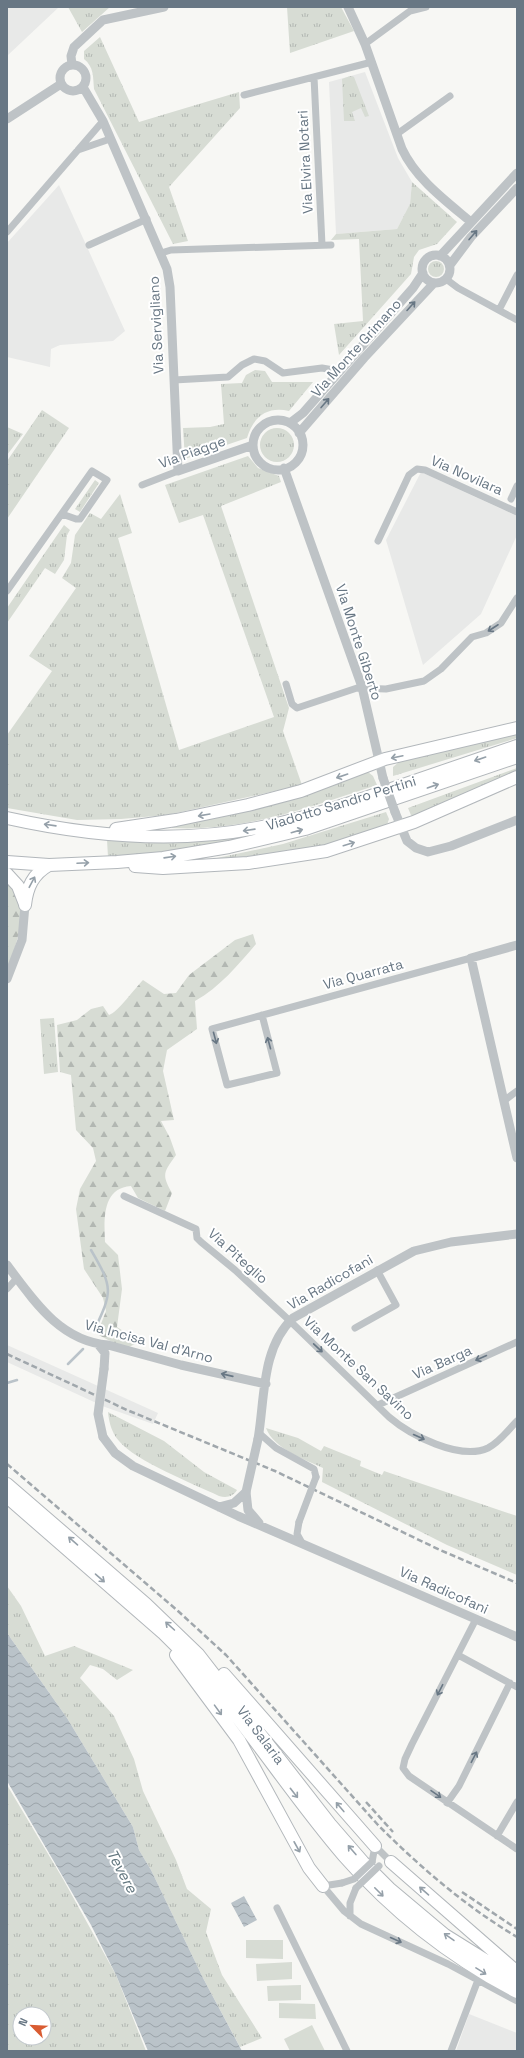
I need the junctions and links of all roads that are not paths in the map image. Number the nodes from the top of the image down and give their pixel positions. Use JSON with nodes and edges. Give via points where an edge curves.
{"nodes":[{"id":1,"x":164,"y":7,"type":"edge"},
{"id":2,"x":348,"y":7,"type":"edge"},
{"id":3,"x":426,"y":7,"type":"edge"},
{"id":4,"x":365,"y":44,"type":"junction"},
{"id":5,"x":372,"y":62,"type":"junction"},
{"id":6,"x":72,"y":65,"type":"junction"},
{"id":7,"x":314,"y":77,"type":"junction"},
{"id":8,"x":61,"y":84,"type":"junction"},
{"id":9,"x":83,"y":87,"type":"junction"},
{"id":10,"x":244,"y":95,"type":"dead end"},
{"id":11,"x":450,"y":96,"type":"dead end"},
{"id":12,"x":7,"y":119,"type":"edge"},
{"id":13,"x":103,"y":121,"type":"junction"},
{"id":14,"x":397,"y":134,"type":"junction"},
{"id":15,"x":110,"y":139,"type":"junction"},
{"id":16,"x":78,"y":150,"type":"junction"},
{"id":17,"x":517,"y":173,"type":"edge"},
{"id":18,"x":517,"y":188,"type":"edge"},
{"id":19,"x":147,"y":219,"type":"junction"},
{"id":20,"x":471,"y":222,"type":"junction"},
{"id":21,"x":7,"y":232,"type":"edge"},
{"id":22,"x":89,"y":245,"type":"dead end"},
{"id":23,"x":322,"y":245,"type":"junction"},
{"id":24,"x":331,"y":245,"type":"dead end"},
{"id":25,"x":161,"y":253,"type":"junction"},
{"id":26,"x":440,"y":256,"type":"junction"},
{"id":27,"x":450,"y":265,"type":"junction"},
{"id":28,"x":423,"y":273,"type":"junction"},
{"id":29,"x":517,"y":275,"type":"edge"},
{"id":30,"x":446,"y":279,"type":"junction"},
{"id":31,"x":434,"y":283,"type":"junction"},
{"id":32,"x":499,"y":310,"type":"junction"},
{"id":33,"x":517,"y":320,"type":"edge"},
{"id":34,"x":339,"y":371,"type":"junction"},
{"id":35,"x":174,"y":380,"type":"junction"},
{"id":36,"x":290,"y":423,"type":"junction"},
{"id":37,"x":299,"y":433,"type":"junction"},
{"id":38,"x":253,"y":445,"type":"junction"},
{"id":39,"x":284,"y":468,"type":"junction"},
{"id":40,"x":178,"y":472,"type":"junction"},
{"id":41,"x":142,"y":485,"type":"dead end"},
{"id":42,"x":517,"y":486,"type":"edge"},
{"id":43,"x":511,"y":499,"type":"dead end"},
{"id":44,"x":517,"y":512,"type":"edge"},
{"id":45,"x":62,"y":514,"type":"junction"},
{"id":46,"x":378,"y":541,"type":"dead end"},
{"id":47,"x":7,"y":591,"type":"edge"},
{"id":48,"x":517,"y":598,"type":"edge"},
{"id":49,"x":286,"y":684,"type":"dead end"},
{"id":50,"x":362,"y":687,"type":"junction"},
{"id":51,"x":517,"y":728,"type":"edge"},
{"id":52,"x":517,"y":746,"type":"edge"},
{"id":53,"x":517,"y":757,"type":"edge"},
{"id":54,"x":379,"y":762,"type":"junction"},
{"id":55,"x":517,"y":777,"type":"edge"},
{"id":56,"x":7,"y":818,"type":"edge"},
{"id":57,"x":517,"y":820,"type":"edge"},
{"id":58,"x":401,"y":827,"type":"junction"},
{"id":59,"x":89,"y":831,"type":"junction"},
{"id":60,"x":7,"y":862,"type":"edge"},
{"id":61,"x":117,"y":862,"type":"junction"},
{"id":62,"x":49,"y":865,"type":"junction"},
{"id":63,"x":7,"y":874,"type":"edge"},
{"id":64,"x":25,"y":905,"type":"junction"},
{"id":65,"x":517,"y":945,"type":"edge"},
{"id":66,"x":471,"y":958,"type":"junction"},
{"id":67,"x":7,"y":979,"type":"edge"},
{"id":68,"x":258,"y":1016,"type":"junction"},
{"id":69,"x":517,"y":1091,"type":"edge"},
{"id":70,"x":505,"y":1100,"type":"junction"},
{"id":71,"x":517,"y":1158,"type":"edge"},
{"id":72,"x":124,"y":1196,"type":"dead end"},
{"id":73,"x":517,"y":1234,"type":"edge"},
{"id":74,"x":7,"y":1265,"type":"edge"},
{"id":75,"x":377,"y":1270,"type":"junction"},
{"id":76,"x":17,"y":1278,"type":"junction"},
{"id":77,"x":7,"y":1289,"type":"edge"},
{"id":78,"x":290,"y":1321,"type":"junction"},
{"id":79,"x":354,"y":1328,"type":"dead end"},
{"id":80,"x":517,"y":1342,"type":"edge"},
{"id":81,"x":98,"y":1344,"type":"junction"},
{"id":82,"x":266,"y":1384,"type":"junction"},
{"id":83,"x":378,"y":1405,"type":"junction"},
{"id":84,"x":517,"y":1420,"type":"edge"},
{"id":85,"x":258,"y":1436,"type":"junction"},
{"id":86,"x":7,"y":1484,"type":"edge"},
{"id":87,"x":7,"y":1497,"type":"edge"},
{"id":88,"x":244,"y":1498,"type":"junction"},
{"id":89,"x":219,"y":1508,"type":"junction"},
{"id":90,"x":238,"y":1516,"type":"junction"},
{"id":91,"x":264,"y":1526,"type":"junction"},
{"id":92,"x":302,"y":1543,"type":"junction"},
{"id":93,"x":476,"y":1619,"type":"junction"},
{"id":94,"x":163,"y":1633,"type":"junction"},
{"id":95,"x":517,"y":1637,"type":"edge"},
{"id":96,"x":198,"y":1654,"type":"junction"},
{"id":97,"x":458,"y":1655,"type":"junction"},
{"id":98,"x":514,"y":1685,"type":"edge"},
{"id":99,"x":447,"y":1803,"type":"junction"},
{"id":100,"x":517,"y":1804,"type":"edge"},
{"id":101,"x":497,"y":1836,"type":"junction"},
{"id":102,"x":375,"y":1846,"type":"junction"},
{"id":103,"x":517,"y":1849,"type":"edge"},
{"id":104,"x":390,"y":1862,"type":"junction"},
{"id":105,"x":323,"y":1886,"type":"junction"},
{"id":106,"x":276,"y":1908,"type":"dead end"},
{"id":107,"x":350,"y":1916,"type":"junction"},
{"id":108,"x":517,"y":1972,"type":"edge"},
{"id":109,"x":478,"y":1980,"type":"junction"},
{"id":110,"x":517,"y":1980,"type":"edge"},
{"id":111,"x":517,"y":1992,"type":"edge"},
{"id":112,"x":517,"y":2001,"type":"edge"},
{"id":113,"x":347,"y":2051,"type":"edge"},
{"id":114,"x":450,"y":2051,"type":"edge"}],
"edges":[{"from":1,"to":6,"type":"street","via":[[103,20],[74,47]]},
{"from":2,"to":4,"type":"street"},
{"from":3,"to":4,"type":"street","via":[[410,11]]},
{"from":4,"to":5,"type":"street"},
{"from":5,"to":7,"type":"street"},
{"from":5,"to":14,"type":"street"},
{"from":6,"to":8,"type":"street","via":[[61,72]]},
{"from":6,"to":9,"type":"street","via":[[83,70],[86,78]]},
{"from":7,"to":10,"type":"street"},
{"from":7,"to":23,"type":"street","name":"Via Elvira Notari"},
{"from":8,"to":9,"type":"street","via":[[71,91]]},
{"from":8,"to":12,"type":"street"},
{"from":9,"to":13,"type":"street","name":"Via Servigliano"},
{"from":11,"to":14,"type":"street"},
{"from":13,"to":15,"type":"street","name":"Via Servigliano"},
{"from":13,"to":16,"type":"street"},
{"from":14,"to":20,"type":"street","via":[[413,169]]},
{"from":15,"to":16,"type":"street"},
{"from":15,"to":19,"type":"street","name":"Via Servigliano"},
{"from":16,"to":21,"type":"street"},
{"from":17,"to":20,"type":"street"},
{"from":27,"to":18,"type":"street","one_way":true,"via":[[471,237]]},
{"from":19,"to":22,"type":"street"},
{"from":19,"to":25,"type":"street","name":"Via Servigliano"},
{"from":20,"to":26,"type":"street"},
{"from":23,"to":24,"type":"street"},
{"from":23,"to":25,"type":"street","via":[[171,250]]},
{"from":25,"to":35,"type":"street","name":"Via Servigliano","via":[[170,287]]},
{"from":26,"to":27,"type":"street"},
{"from":26,"to":28,"type":"street","via":[[428,259]]},
{"from":27,"to":30,"type":"street"},
{"from":28,"to":31,"type":"street","via":[[426,279]]},
{"from":28,"to":34,"type":"street","name":"Via Monte Grimano","via":[[413,288]]},
{"from":29,"to":32,"type":"street"},
{"from":30,"to":31,"type":"street"},
{"from":30,"to":32,"type":"street"},
{"from":37,"to":31,"type":"street","name":"Via Monte Grimano","one_way":true},
{"from":32,"to":33,"type":"street"},
{"from":34,"to":35,"type":"street","via":[[322,368],[283,373],[265,361],[254,359],[242,364],[228,377]]},
{"from":34,"to":36,"type":"street","name":"Via Monte Grimano","via":[[301,415]]},
{"from":35,"to":40,"type":"street","name":"Via Servigliano"},
{"from":36,"to":37,"type":"street"},
{"from":36,"to":38,"type":"street","via":[[277,420],[266,423],[257,431]]},
{"from":37,"to":39,"type":"street","via":[[302,445],[299,456],[292,465]]},
{"from":38,"to":39,"type":"street","via":[[255,455],[262,464],[275,469]]},
{"from":38,"to":40,"type":"street","name":"Via Piagge"},
{"from":39,"to":50,"type":"street","name":"Via Monte Giberto"},
{"from":40,"to":41,"type":"street","name":"Via Piagge"},
{"from":42,"to":43,"type":"street"},
{"from":44,"to":46,"type":"street","name":"Via Novilara","via":[[425,470],[417,469],[409,475]]},
{"from":45,"to":45,"type":"street","via":[[92,471],[107,480],[80,519]]},
{"from":45,"to":47,"type":"street"},
{"from":48,"to":50,"type":"street","one_way":true,"via":[[501,623],[486,633],[472,637],[441,669],[427,679],[392,688]]},
{"from":49,"to":50,"type":"street","via":[[292,704],[297,708]]},
{"from":50,"to":54,"type":"street","name":"Via Monte Giberto"},
{"from":51,"to":54,"type":"main road","one_way":true},
{"from":52,"to":59,"type":"main road","name":"Viadotto Sandro Pertini","one_way":true,"via":[[333,809],[256,829],[165,837]]},
{"from":61,"to":53,"type":"main road","name":"Viadotto Sandro Pertini","one_way":true,"via":[[206,852],[280,836]]},
{"from":54,"to":58,"type":"street","name":"Via Monte Giberto","bridge":true},
{"from":54,"to":59,"type":"main road","one_way":true,"via":[[289,795],[222,812],[141,826]]},
{"from":55,"to":58,"type":"main road"},
{"from":59,"to":56,"type":"main road","one_way":true},
{"from":57,"to":58,"type":"street","name":"Via Monte Giberto","via":[[431,852],[413,847],[406,840]]},
{"from":61,"to":58,"type":"main road","one_way":true,"via":[[163,868],[248,863],[326,850]]},
{"from":60,"to":62,"type":"main road"},
{"from":62,"to":61,"type":"main road","one_way":true},
{"from":64,"to":62,"type":"main road","one_way":true,"via":[[33,879]]},
{"from":63,"to":64,"type":"main road","via":[[18,886]]},
{"from":64,"to":67,"type":"street","via":[[22,940]]},
{"from":65,"to":66,"type":"street"},
{"from":66,"to":68,"type":"street","name":"Via Quarrata"},
{"from":66,"to":70,"type":"street"},
{"from":68,"to":68,"type":"street","name":"Via Quarrata","one_way":true,"via":[[212,1029],[227,1085],[277,1073]]},
{"from":69,"to":70,"type":"street"},
{"from":70,"to":71,"type":"street"},
{"from":72,"to":78,"type":"street","name":"Via Piteglio","via":[[196,1229],[197,1238],[201,1242]]},
{"from":73,"to":75,"type":"street","name":"Via Radicofani","via":[[426,1247]]},
{"from":74,"to":76,"type":"street","name":"Via Incisa Val d'Arno"},
{"from":75,"to":78,"type":"street","name":"Via Radicofani","via":[[308,1308]]},
{"from":75,"to":79,"type":"street","via":[[396,1305]]},
{"from":76,"to":77,"type":"street"},
{"from":76,"to":81,"type":"street","name":"Via Incisa Val d'Arno","via":[[50,1319],[72,1334]]},
{"from":78,"to":82,"type":"street","name":"Via Radicofani","via":[[274,1344]]},
{"from":78,"to":83,"type":"street","name":"Via Monte San Savino","one_way":true},
{"from":80,"to":83,"type":"street","name":"Via Barga","one_way":true},
{"from":82,"to":81,"type":"street","name":"Via Incisa Val d'Arno","one_way":true},
{"from":81,"to":89,"type":"street","name":"Via Radicofani","bridge":true,"via":[[105,1354],[98,1414],[103,1437],[112,1451],[129,1464]]},
{"from":82,"to":85,"type":"street","name":"Via Radicofani"},
{"from":83,"to":84,"type":"street","name":"Via Monte San Savino","one_way":true,"via":[[412,1434],[434,1443],[467,1451],[482,1450],[494,1444]]},
{"from":85,"to":88,"type":"street","name":"Via Radicofani","bridge":true},
{"from":85,"to":92,"type":"street","bridge":true,"via":[[314,1469],[316,1477],[297,1534]]},
{"from":96,"to":86,"type":"main road","name":"Via Salaria","one_way":true,"via":[[146,1604]]},
{"from":87,"to":94,"type":"main road","name":"Via Salaria","one_way":true},
{"from":88,"to":89,"type":"street"},
{"from":88,"to":90,"type":"street","name":"Via Radicofani"},
{"from":88,"to":91,"type":"street","via":[[250,1513]]},
{"from":89,"to":90,"type":"street","name":"Via Radicofani"},
{"from":90,"to":91,"type":"street","name":"Via Radicofani"},
{"from":91,"to":92,"type":"street","name":"Via Radicofani"},
{"from":92,"to":93,"type":"street","name":"Via Radicofani"},
{"from":93,"to":95,"type":"street","name":"Via Radicofani"},
{"from":93,"to":97,"type":"street"},
{"from":94,"to":105,"type":"main road","one_way":true,"via":[[185,1668],[206,1692],[239,1740],[309,1868]]},
{"from":94,"to":111,"type":"main road","name":"Via Salaria","one_way":true,"via":[[203,1675],[326,1834],[378,1891],[439,1943]]},
{"from":102,"to":96,"type":"main road","one_way":true,"via":[[224,1674]]},
{"from":110,"to":96,"type":"main road","name":"Via Salaria","one_way":true,"via":[[434,1927],[363,1862],[330,1824]]},
{"from":97,"to":98,"type":"street"},
{"from":97,"to":99,"type":"street","one_way":true,"via":[[404,1762],[405,1771],[409,1776]]},
{"from":99,"to":98,"type":"street","one_way":true,"via":[[459,1786]]},
{"from":99,"to":101,"type":"street"},
{"from":100,"to":101,"type":"street"},
{"from":101,"to":103,"type":"street"},
{"from":102,"to":104,"type":"street"},
{"from":102,"to":105,"type":"street","bridge":true,"via":[[372,1862],[354,1879],[342,1884]]},
{"from":104,"to":107,"type":"street","bridge":true,"via":[[379,1866],[356,1888],[350,1903]]},
{"from":108,"to":104,"type":"main road","one_way":true},
{"from":105,"to":107,"type":"street"},
{"from":106,"to":113,"type":"street"},
{"from":107,"to":109,"type":"street","one_way":true,"via":[[361,1924]]},
{"from":109,"to":112,"type":"street"},
{"from":109,"to":114,"type":"street"}]}
